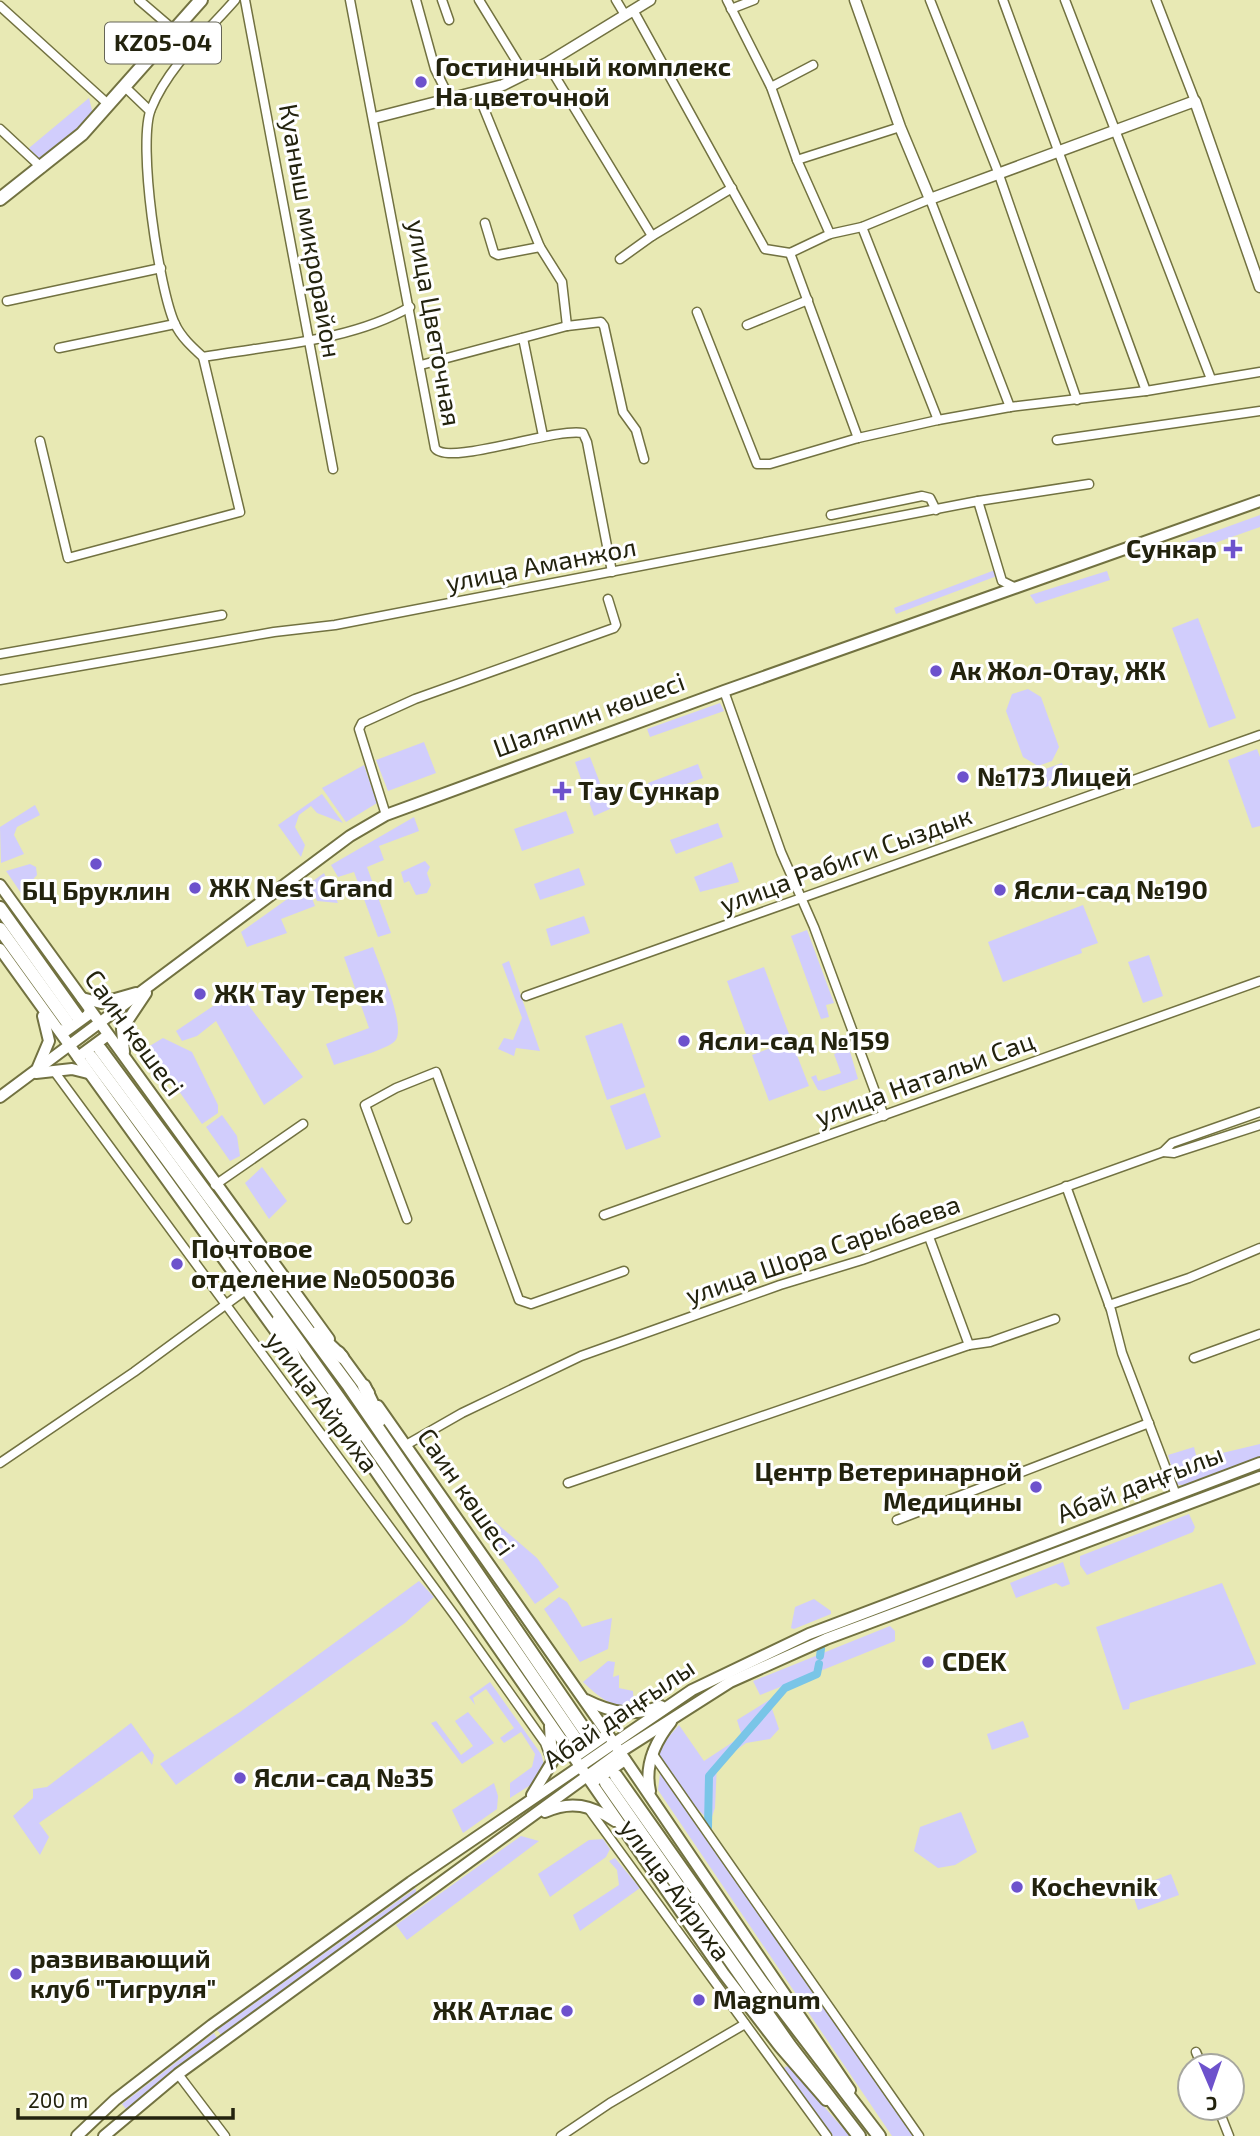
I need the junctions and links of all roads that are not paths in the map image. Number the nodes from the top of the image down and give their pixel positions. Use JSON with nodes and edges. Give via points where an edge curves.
{"nodes":[{"id":1,"x":139,"y":0,"type":"edge"},
{"id":2,"x":201,"y":0,"type":"edge"},
{"id":3,"x":235,"y":0,"type":"edge"},
{"id":4,"x":244,"y":0,"type":"edge"},
{"id":5,"x":350,"y":0,"type":"edge"},
{"id":6,"x":416,"y":0,"type":"edge"},
{"id":7,"x":442,"y":0,"type":"edge"},
{"id":8,"x":479,"y":0,"type":"edge"},
{"id":9,"x":616,"y":0,"type":"edge"},
{"id":10,"x":650,"y":0,"type":"edge"},
{"id":11,"x":727,"y":0,"type":"edge"},
{"id":12,"x":754,"y":0,"type":"edge"},
{"id":13,"x":855,"y":0,"type":"edge"},
{"id":14,"x":930,"y":0,"type":"edge"},
{"id":15,"x":1003,"y":0,"type":"edge"},
{"id":16,"x":1065,"y":0,"type":"edge"},
{"id":17,"x":1156,"y":0,"type":"edge"},
{"id":18,"x":0,"y":6,"type":"edge"},
{"id":19,"x":731,"y":9,"type":"junction"},
{"id":20,"x":629,"y":12,"type":"junction"},
{"id":21,"x":449,"y":20,"type":"dead end"},
{"id":22,"x":174,"y":30,"type":"junction"},
{"id":23,"x":547,"y":63,"type":"junction"},
{"id":24,"x":813,"y":65,"type":"dead end"},
{"id":25,"x":525,"y":75,"type":"junction"},
{"id":26,"x":125,"y":87,"type":"junction"},
{"id":27,"x":771,"y":87,"type":"junction"},
{"id":28,"x":478,"y":94,"type":"junction"},
{"id":29,"x":450,"y":99,"type":"junction"},
{"id":30,"x":1195,"y":101,"type":"junction"},
{"id":31,"x":109,"y":105,"type":"junction"},
{"id":32,"x":150,"y":111,"type":"junction"},
{"id":33,"x":374,"y":118,"type":"junction"},
{"id":34,"x":900,"y":127,"type":"junction"},
{"id":35,"x":1115,"y":128,"type":"junction"},
{"id":36,"x":0,"y":129,"type":"edge"},
{"id":37,"x":1060,"y":151,"type":"junction"},
{"id":38,"x":797,"y":160,"type":"junction"},
{"id":39,"x":42,"y":168,"type":"junction"},
{"id":40,"x":998,"y":172,"type":"junction"},
{"id":41,"x":732,"y":188,"type":"junction"},
{"id":42,"x":0,"y":199,"type":"edge"},
{"id":43,"x":930,"y":199,"type":"junction"},
{"id":44,"x":485,"y":223,"type":"dead end"},
{"id":45,"x":862,"y":227,"type":"junction"},
{"id":46,"x":830,"y":234,"type":"junction"},
{"id":47,"x":652,"y":236,"type":"junction"},
{"id":48,"x":540,"y":247,"type":"junction"},
{"id":49,"x":790,"y":253,"type":"junction"},
{"id":50,"x":620,"y":259,"type":"dead end"},
{"id":51,"x":161,"y":268,"type":"junction"},
{"id":52,"x":1260,"y":287,"type":"edge"},
{"id":53,"x":808,"y":300,"type":"junction"},
{"id":54,"x":8,"y":301,"type":"dead end"},
{"id":55,"x":410,"y":307,"type":"junction"},
{"id":56,"x":696,"y":312,"type":"dead end"},
{"id":57,"x":175,"y":324,"type":"junction"},
{"id":58,"x":747,"y":325,"type":"dead end"},
{"id":59,"x":567,"y":326,"type":"junction"},
{"id":60,"x":523,"y":338,"type":"junction"},
{"id":61,"x":308,"y":339,"type":"junction"},
{"id":62,"x":59,"y":348,"type":"dead end"},
{"id":63,"x":203,"y":356,"type":"junction"},
{"id":64,"x":421,"y":365,"type":"junction"},
{"id":65,"x":1260,"y":372,"type":"edge"},
{"id":66,"x":1212,"y":379,"type":"junction"},
{"id":67,"x":1146,"y":391,"type":"junction"},
{"id":68,"x":1077,"y":400,"type":"junction"},
{"id":69,"x":1010,"y":407,"type":"junction"},
{"id":70,"x":1260,"y":411,"type":"edge"},
{"id":71,"x":937,"y":420,"type":"junction"},
{"id":72,"x":543,"y":436,"type":"junction"},
{"id":73,"x":858,"y":438,"type":"junction"},
{"id":74,"x":1057,"y":440,"type":"dead end"},
{"id":75,"x":40,"y":441,"type":"dead end"},
{"id":76,"x":644,"y":459,"type":"dead end"},
{"id":77,"x":333,"y":469,"type":"dead end"},
{"id":78,"x":1089,"y":484,"type":"dead end"},
{"id":79,"x":978,"y":501,"type":"junction"},
{"id":80,"x":1260,"y":501,"type":"edge"},
{"id":81,"x":936,"y":510,"type":"junction"},
{"id":82,"x":831,"y":515,"type":"dead end"},
{"id":83,"x":612,"y":572,"type":"junction"},
{"id":84,"x":1014,"y":587,"type":"junction"},
{"id":85,"x":608,"y":600,"type":"dead end"},
{"id":86,"x":222,"y":615,"type":"dead end"},
{"id":87,"x":0,"y":654,"type":"edge"},
{"id":88,"x":0,"y":680,"type":"edge"},
{"id":89,"x":724,"y":691,"type":"junction"},
{"id":90,"x":1260,"y":735,"type":"edge"},
{"id":91,"x":386,"y":815,"type":"junction"},
{"id":92,"x":0,"y":885,"type":"edge"},
{"id":93,"x":800,"y":899,"type":"junction"},
{"id":94,"x":0,"y":908,"type":"edge"},
{"id":95,"x":0,"y":929,"type":"edge"},
{"id":96,"x":0,"y":949,"type":"edge"},
{"id":97,"x":1260,"y":981,"type":"edge"},
{"id":98,"x":149,"y":989,"type":"junction"},
{"id":99,"x":526,"y":996,"type":"dead end"},
{"id":100,"x":34,"y":998,"type":"junction"},
{"id":101,"x":82,"y":998,"type":"junction"},
{"id":102,"x":90,"y":1010,"type":"junction"},
{"id":103,"x":67,"y":1023,"type":"junction"},
{"id":104,"x":100,"y":1024,"type":"junction"},
{"id":105,"x":108,"y":1035,"type":"junction"},
{"id":106,"x":71,"y":1046,"type":"junction"},
{"id":107,"x":90,"y":1054,"type":"junction"},
{"id":108,"x":128,"y":1065,"type":"junction"},
{"id":109,"x":54,"y":1071,"type":"junction"},
{"id":110,"x":33,"y":1073,"type":"junction"},
{"id":111,"x":88,"y":1073,"type":"junction"},
{"id":112,"x":0,"y":1097,"type":"edge"},
{"id":113,"x":1260,"y":1112,"type":"edge"},
{"id":114,"x":884,"y":1116,"type":"junction"},
{"id":115,"x":303,"y":1124,"type":"dead end"},
{"id":116,"x":1260,"y":1125,"type":"edge"},
{"id":117,"x":1163,"y":1152,"type":"junction"},
{"id":118,"x":215,"y":1185,"type":"junction"},
{"id":119,"x":1066,"y":1186,"type":"junction"},
{"id":120,"x":604,"y":1215,"type":"dead end"},
{"id":121,"x":407,"y":1219,"type":"dead end"},
{"id":122,"x":929,"y":1237,"type":"junction"},
{"id":123,"x":1260,"y":1248,"type":"edge"},
{"id":124,"x":624,"y":1271,"type":"dead end"},
{"id":125,"x":247,"y":1289,"type":"junction"},
{"id":126,"x":267,"y":1295,"type":"junction"},
{"id":127,"x":1109,"y":1305,"type":"junction"},
{"id":128,"x":224,"y":1306,"type":"junction"},
{"id":129,"x":291,"y":1308,"type":"junction"},
{"id":130,"x":1055,"y":1319,"type":"dead end"},
{"id":131,"x":1260,"y":1334,"type":"edge"},
{"id":132,"x":969,"y":1345,"type":"junction"},
{"id":133,"x":342,"y":1357,"type":"junction"},
{"id":134,"x":295,"y":1359,"type":"junction"},
{"id":135,"x":1194,"y":1359,"type":"dead end"},
{"id":136,"x":364,"y":1386,"type":"junction"},
{"id":137,"x":332,"y":1407,"type":"junction"},
{"id":138,"x":1149,"y":1423,"type":"junction"},
{"id":139,"x":406,"y":1445,"type":"junction"},
{"id":140,"x":398,"y":1458,"type":"junction"},
{"id":141,"x":0,"y":1463,"type":"edge"},
{"id":142,"x":1260,"y":1463,"type":"edge"},
{"id":143,"x":386,"y":1464,"type":"junction"},
{"id":144,"x":1260,"y":1477,"type":"edge"},
{"id":145,"x":568,"y":1483,"type":"dead end"},
{"id":146,"x":1176,"y":1495,"type":"junction"},
{"id":147,"x":897,"y":1520,"type":"dead end"},
{"id":148,"x":583,"y":1699,"type":"junction"},
{"id":149,"x":676,"y":1707,"type":"junction"},
{"id":150,"x":548,"y":1720,"type":"junction"},
{"id":151,"x":617,"y":1747,"type":"junction"},
{"id":152,"x":652,"y":1753,"type":"junction"},
{"id":153,"x":552,"y":1762,"type":"junction"},
{"id":154,"x":591,"y":1765,"type":"junction"},
{"id":155,"x":653,"y":1800,"type":"junction"},
{"id":156,"x":524,"y":1804,"type":"junction"},
{"id":157,"x":586,"y":1806,"type":"junction"},
{"id":158,"x":521,"y":1824,"type":"junction"},
{"id":159,"x":620,"y":1824,"type":"junction"},
{"id":160,"x":411,"y":1882,"type":"junction"},
{"id":161,"x":422,"y":1895,"type":"junction"},
{"id":162,"x":719,"y":1977,"type":"junction"},
{"id":163,"x":745,"y":2025,"type":"junction"},
{"id":164,"x":178,"y":2074,"type":"junction"},
{"id":165,"x":115,"y":2100,"type":"junction"},
{"id":166,"x":126,"y":2115,"type":"junction"},
{"id":167,"x":843,"y":2116,"type":"junction"},
{"id":168,"x":87,"y":2125,"type":"junction"},
{"id":169,"x":77,"y":2136,"type":"edge"},
{"id":170,"x":102,"y":2136,"type":"edge"},
{"id":171,"x":225,"y":2136,"type":"edge"},
{"id":172,"x":561,"y":2136,"type":"edge"},
{"id":173,"x":827,"y":2136,"type":"edge"},
{"id":174,"x":859,"y":2136,"type":"edge"},
{"id":175,"x":880,"y":2136,"type":"edge"},
{"id":176,"x":919,"y":2136,"type":"edge"}],
"edges":[{"from":1,"to":22,"type":"street"},
{"from":2,"to":22,"type":"main road","number":"KZ05-04"},
{"from":3,"to":32,"type":"street","via":[[174,69]]},
{"from":4,"to":61,"type":"street","name":"Куаныш микрорайон"},
{"from":5,"to":33,"type":"street","name":"улица Цветочная"},
{"from":6,"to":29,"type":"street","via":[[435,69]]},
{"from":7,"to":21,"type":"street"},
{"from":8,"to":25,"type":"street"},
{"from":9,"to":20,"type":"street"},
{"from":10,"to":20,"type":"street"},
{"from":11,"to":19,"type":"street"},
{"from":12,"to":19,"type":"street"},
{"from":13,"to":34,"type":"street"},
{"from":14,"to":40,"type":"street"},
{"from":15,"to":37,"type":"street"},
{"from":16,"to":35,"type":"street"},
{"from":17,"to":30,"type":"street"},
{"from":18,"to":31,"type":"street"},
{"from":19,"to":27,"type":"street"},
{"from":20,"to":23,"type":"street"},
{"from":20,"to":41,"type":"street"},
{"from":22,"to":26,"type":"main road","number":"KZ05-04"},
{"from":23,"to":25,"type":"street"},
{"from":23,"to":47,"type":"street"},
{"from":24,"to":27,"type":"street"},
{"from":25,"to":28,"type":"street"},
{"from":26,"to":31,"type":"main road","number":"KZ05-04"},
{"from":26,"to":32,"type":"street"},
{"from":27,"to":38,"type":"street"},
{"from":28,"to":29,"type":"street"},
{"from":28,"to":48,"type":"street"},
{"from":29,"to":33,"type":"street"},
{"from":30,"to":35,"type":"street"},
{"from":30,"to":52,"type":"street"},
{"from":31,"to":39,"type":"main road","number":"KZ05-04"},
{"from":32,"to":51,"type":"street","via":[[146,156]]},
{"from":33,"to":55,"type":"street","name":"улица Цветочная"},
{"from":34,"to":38,"type":"street"},
{"from":34,"to":43,"type":"street"},
{"from":35,"to":37,"type":"street"},
{"from":35,"to":66,"type":"street"},
{"from":36,"to":39,"type":"street"},
{"from":37,"to":40,"type":"street"},
{"from":37,"to":67,"type":"street"},
{"from":38,"to":46,"type":"street"},
{"from":39,"to":42,"type":"main road","number":"KZ05-04"},
{"from":40,"to":43,"type":"street"},
{"from":40,"to":68,"type":"street"},
{"from":41,"to":47,"type":"street"},
{"from":41,"to":49,"type":"street","via":[[765,249]]},
{"from":43,"to":45,"type":"street"},
{"from":43,"to":69,"type":"street"},
{"from":44,"to":48,"type":"street","via":[[494,253]]},
{"from":45,"to":46,"type":"street"},
{"from":45,"to":71,"type":"street"},
{"from":46,"to":49,"type":"street"},
{"from":47,"to":50,"type":"street"},
{"from":48,"to":59,"type":"street","via":[[562,282]]},
{"from":49,"to":53,"type":"street"},
{"from":51,"to":54,"type":"street"},
{"from":51,"to":57,"type":"street"},
{"from":53,"to":58,"type":"street"},
{"from":53,"to":73,"type":"street"},
{"from":55,"to":61,"type":"street","via":[[387,319]]},
{"from":55,"to":64,"type":"street","name":"улица Цветочная"},
{"from":56,"to":73,"type":"street","via":[[757,464]]},
{"from":57,"to":62,"type":"street"},
{"from":57,"to":63,"type":"street"},
{"from":59,"to":60,"type":"street"},
{"from":59,"to":76,"type":"street","via":[[598,322],[604,326],[623,412],[635,430]]},
{"from":60,"to":64,"type":"street"},
{"from":60,"to":72,"type":"street"},
{"from":61,"to":63,"type":"street"},
{"from":61,"to":77,"type":"street","name":"Куаныш микрорайон"},
{"from":63,"to":75,"type":"street","via":[[240,512],[68,558]]},
{"from":64,"to":72,"type":"street","name":"улица Цветочная","via":[[438,453],[460,453]]},
{"from":65,"to":66,"type":"street"},
{"from":66,"to":67,"type":"street"},
{"from":67,"to":68,"type":"street"},
{"from":68,"to":69,"type":"street"},
{"from":69,"to":71,"type":"street"},
{"from":70,"to":74,"type":"street"},
{"from":71,"to":73,"type":"street"},
{"from":72,"to":83,"type":"street","name":"улица Цветочная","via":[[578,432],[586,437]]},
{"from":78,"to":79,"type":"street","name":"улица Аманжол"},
{"from":79,"to":81,"type":"street","name":"улица Аманжол"},
{"from":79,"to":84,"type":"street","via":[[1002,581]]},
{"from":80,"to":84,"type":"main road","name":"Шаляпин көшесі"},
{"from":81,"to":82,"type":"street","via":[[930,498],[922,496]]},
{"from":81,"to":83,"type":"street","name":"улица Аманжол"},
{"from":83,"to":88,"type":"street","name":"улица Аманжол","via":[[335,625]]},
{"from":84,"to":89,"type":"main road","name":"Шаляпин көшесі"},
{"from":85,"to":91,"type":"street","via":[[614,628],[415,699],[362,723],[359,729]]},
{"from":86,"to":87,"type":"street"},
{"from":89,"to":91,"type":"main road","name":"Шаляпин көшесі"},
{"from":89,"to":93,"type":"street"},
{"from":90,"to":93,"type":"street","name":"улица Рабиги Сыздык"},
{"from":91,"to":98,"type":"main road","name":"Шаляпин көшесі","via":[[350,836]]},
{"from":92,"to":101,"type":"main road","name":"Саин көшесі"},
{"from":93,"to":99,"type":"street","name":"улица Рабиги Сыздык"},
{"from":93,"to":114,"type":"street"},
{"from":94,"to":103,"type":"main road","name":"Саин көшесі"},
{"from":95,"to":103,"type":"main road","name":"Саин көшесі"},
{"from":96,"to":100,"type":"main road","name":"Саин көшесі"},
{"from":97,"to":114,"type":"street","name":"улица Натальи Сац"},
{"from":98,"to":101,"type":"main road","via":[[109,1002]]},
{"from":98,"to":104,"type":"main road","name":"Шаляпин көшесі"},
{"from":98,"to":108,"type":"main road","via":[[122,1029]]},
{"from":100,"to":103,"type":"main road","name":"Саин көшесі"},
{"from":100,"to":110,"type":"main road","via":[[49,1033],[48,1047]]},
{"from":101,"to":102,"type":"main road","name":"Саин көшесі"},
{"from":102,"to":103,"type":"main road","via":[[66,1031]]},
{"from":102,"to":104,"type":"main road","name":"Саин көшесі"},
{"from":103,"to":106,"type":"main road","name":"Саин көшесі"},
{"from":104,"to":105,"type":"main road","name":"Саин көшесі"},
{"from":104,"to":106,"type":"main road","name":"Шаляпин көшесі"},
{"from":105,"to":107,"type":"main road"},
{"from":105,"to":108,"type":"main road","name":"Саин көшесі"},
{"from":106,"to":107,"type":"main road","name":"Саин көшесі"},
{"from":106,"to":110,"type":"main road","name":"Шаляпин көшесі"},
{"from":107,"to":111,"type":"main road","name":"Саин көшесі"},
{"from":107,"to":126,"type":"main road","name":"Саин көшесі"},
{"from":107,"to":129,"type":"main road","name":"Саин көшесі"},
{"from":108,"to":118,"type":"main road","name":"Саин көшесі"},
{"from":109,"to":110,"type":"main road"},
{"from":109,"to":111,"type":"main road"},
{"from":109,"to":128,"type":"street","name":"улица Айриха"},
{"from":110,"to":112,"type":"main road","name":"Шаляпин көшесі"},
{"from":111,"to":125,"type":"main road","name":"Саин көшесі"},
{"from":113,"to":117,"type":"street","name":"улица Шора Сарыбаева","via":[[1172,1143]]},
{"from":114,"to":120,"type":"street","name":"улица Натальи Сац"},
{"from":115,"to":118,"type":"street"},
{"from":116,"to":117,"type":"street","via":[[1174,1153]]},
{"from":117,"to":119,"type":"street","name":"улица Шора Сарыбаева"},
{"from":118,"to":133,"type":"main road","name":"Саин көшесі"},
{"from":119,"to":122,"type":"street","name":"улица Шора Сарыбаева"},
{"from":119,"to":127,"type":"street"},
{"from":121,"to":124,"type":"street","via":[[365,1105],[436,1072],[519,1300],[531,1304]]},
{"from":122,"to":132,"type":"street"},
{"from":122,"to":139,"type":"street","name":"улица Шора Сарыбаева","via":[[568,1361]]},
{"from":123,"to":127,"type":"street"},
{"from":125,"to":128,"type":"street"},
{"from":125,"to":134,"type":"main road","name":"Саин көшесі"},
{"from":126,"to":134,"type":"main road"},
{"from":126,"to":143,"type":"main road","name":"Саин көшесі"},
{"from":127,"to":138,"type":"street"},
{"from":128,"to":141,"type":"street"},
{"from":128,"to":153,"type":"street","name":"улица Айриха","via":[[455,1616],[545,1743]]},
{"from":129,"to":133,"type":"main road"},
{"from":129,"to":140,"type":"main road","name":"Саин көшесі"},
{"from":130,"to":132,"type":"street"},
{"from":131,"to":135,"type":"street"},
{"from":132,"to":145,"type":"street"},
{"from":133,"to":136,"type":"main road","name":"Саин көшесі"},
{"from":134,"to":137,"type":"main road","name":"Саин көшесі"},
{"from":136,"to":139,"type":"main road","name":"Саин көшесі"},
{"from":136,"to":140,"type":"main road"},
{"from":137,"to":143,"type":"main road"},
{"from":137,"to":150,"type":"main road","name":"Саин көшесі"},
{"from":138,"to":146,"type":"street"},
{"from":138,"to":147,"type":"street"},
{"from":139,"to":148,"type":"main road","name":"Саин көшесі"},
{"from":140,"to":154,"type":"main road","name":"Саин көшесі"},
{"from":142,"to":146,"type":"main road","name":"Абай даңғылы"},
{"from":143,"to":154,"type":"main road","name":"Саин көшесі"},
{"from":144,"to":149,"type":"main road","name":"Абай даңғылы","via":[[826,1639]]},
{"from":146,"to":149,"type":"main road","name":"Абай даңғылы","via":[[771,1650]]},
{"from":148,"to":149,"type":"main road","via":[[612,1712]]},
{"from":148,"to":151,"type":"main road","name":"Саин көшесі"},
{"from":149,"to":151,"type":"main road","name":"Абай даңғылы"},
{"from":149,"to":152,"type":"main road"},
{"from":150,"to":153,"type":"main road"},
{"from":150,"to":154,"type":"main road","name":"Саин көшесі"},
{"from":151,"to":154,"type":"main road","name":"Абай даңғылы"},
{"from":151,"to":154,"type":"main road"},
{"from":151,"to":155,"type":"main road","name":"Саин көшесі"},
{"from":152,"to":155,"type":"main road","via":[[648,1779]]},
{"from":152,"to":176,"type":"street"},
{"from":153,"to":156,"type":"main road"},
{"from":154,"to":156,"type":"main road","name":"Абай даңғылы"},
{"from":154,"to":158,"type":"main road","name":"Абай даңғылы"},
{"from":154,"to":159,"type":"main road","name":"Саин көшесі"},
{"from":154,"to":167,"type":"main road","name":"Саин көшесі"},
{"from":154,"to":175,"type":"main road","name":"Саин көшесі"},
{"from":155,"to":175,"type":"main road","name":"Саин көшесі"},
{"from":156,"to":160,"type":"main road","name":"Абай даңғылы"},
{"from":157,"to":158,"type":"main road","via":[[562,1806]]},
{"from":157,"to":159,"type":"main road"},
{"from":157,"to":162,"type":"street","name":"улица Айриха"},
{"from":158,"to":161,"type":"main road","name":"Абай даңғылы"},
{"from":159,"to":162,"type":"main road","name":"Саин көшесі"},
{"from":160,"to":161,"type":"main road","via":[[421,1887]]},
{"from":160,"to":165,"type":"main road","name":"Абай даңғылы"},
{"from":161,"to":164,"type":"main road","name":"Абай даңғылы"},
{"from":162,"to":163,"type":"street","name":"улица Айриха"},
{"from":162,"to":167,"type":"main road","name":"Саин көшесі"},
{"from":163,"to":172,"type":"street"},
{"from":163,"to":173,"type":"street","name":"улица Айриха"},
{"from":164,"to":166,"type":"main road","name":"Абай даңғылы"},
{"from":164,"to":171,"type":"street"},
{"from":165,"to":166,"type":"main road"},
{"from":165,"to":168,"type":"main road","name":"Абай даңғылы"},
{"from":166,"to":170,"type":"main road","name":"Абай даңғылы"},
{"from":167,"to":174,"type":"main road","name":"Саин көшесі"},
{"from":168,"to":169,"type":"main road","name":"Абай даңғылы"},
{"from":168,"to":170,"type":"main road"}]}
